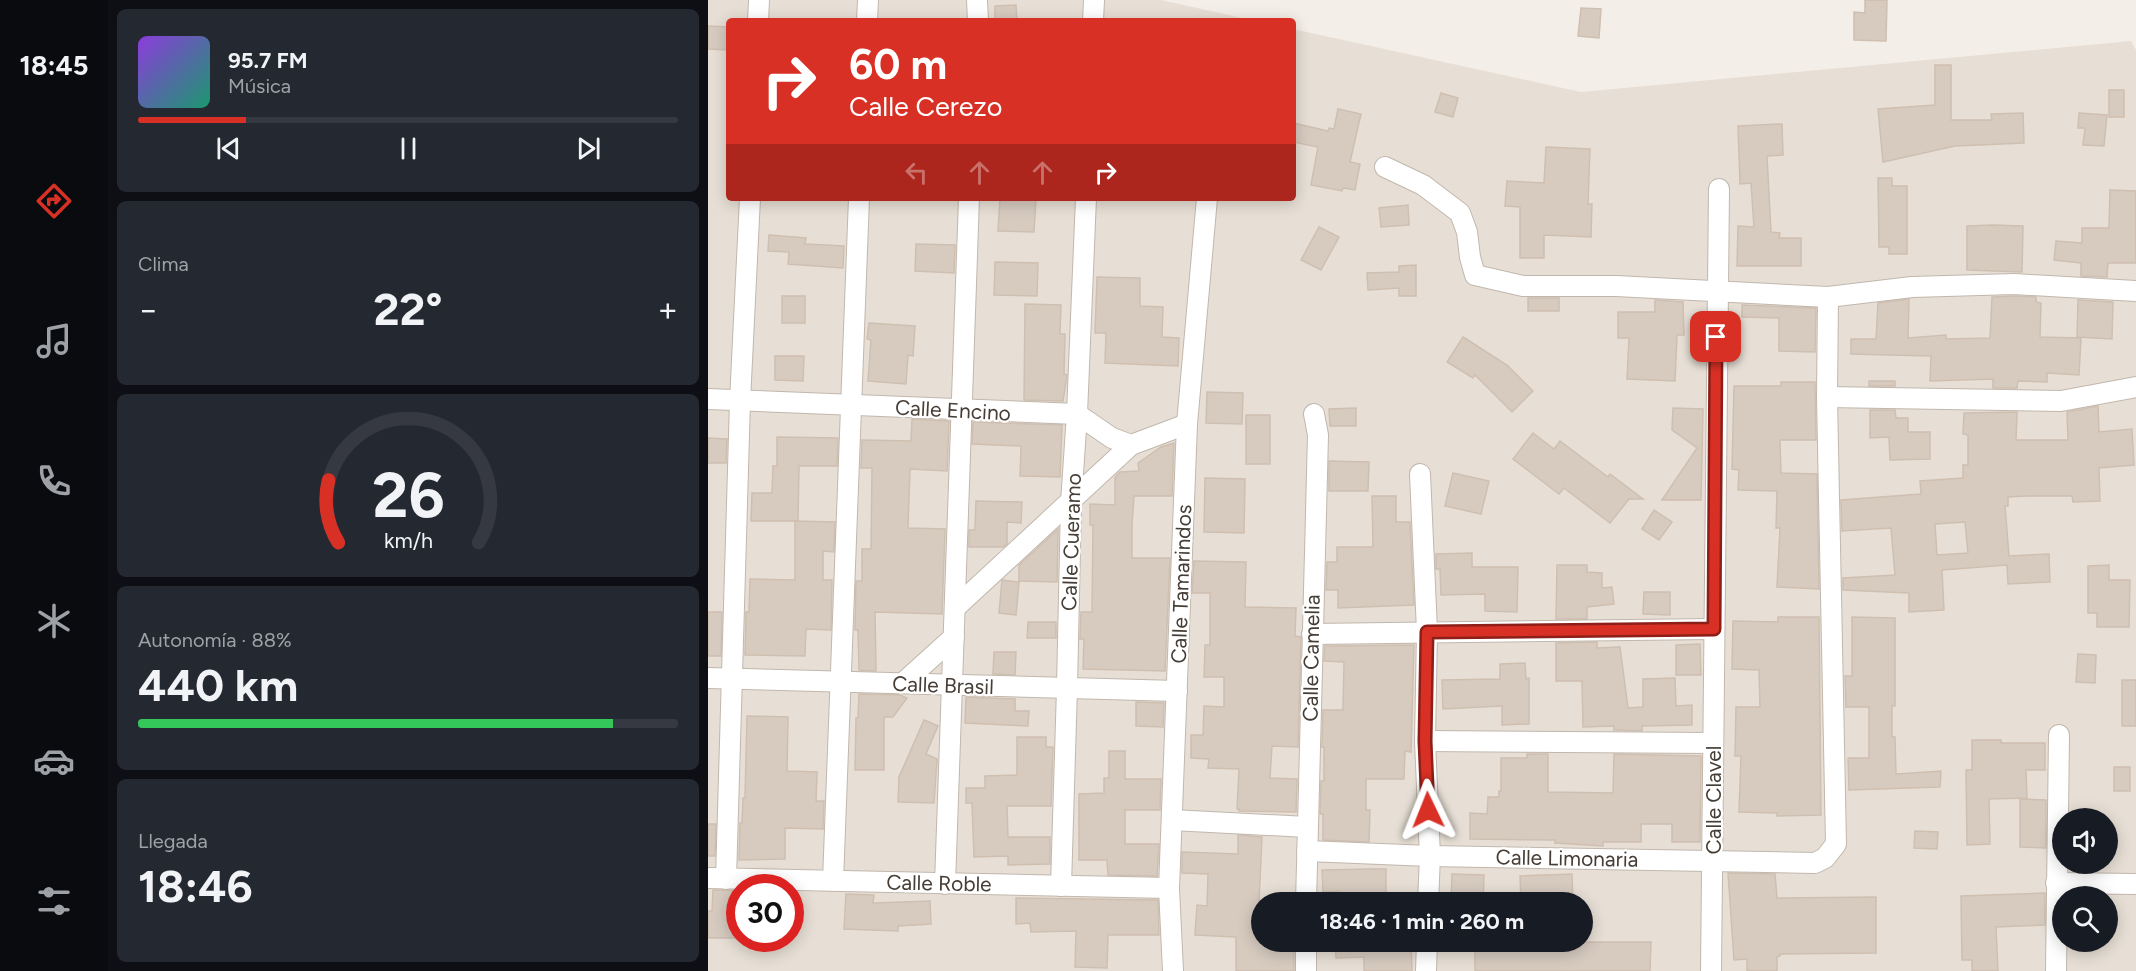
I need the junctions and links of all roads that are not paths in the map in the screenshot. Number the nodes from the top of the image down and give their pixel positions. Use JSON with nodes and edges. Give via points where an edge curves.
{"nodes":[{"id":1,"x":759,"y":0,"type":"edge"},
{"id":2,"x":868,"y":0,"type":"edge"},
{"id":3,"x":977,"y":0,"type":"edge"},
{"id":4,"x":1094,"y":0,"type":"edge"},
{"id":5,"x":758,"y":18,"type":"edge"},
{"id":6,"x":867,"y":18,"type":"edge"},
{"id":7,"x":978,"y":18,"type":"edge"},
{"id":8,"x":1093,"y":18,"type":"edge"},
{"id":9,"x":1385,"y":167,"type":"dead end"},
{"id":10,"x":1719,"y":189,"type":"dead end"},
{"id":11,"x":750,"y":201,"type":"edge"},
{"id":12,"x":859,"y":201,"type":"edge"},
{"id":13,"x":969,"y":201,"type":"edge"},
{"id":14,"x":1086,"y":201,"type":"edge"},
{"id":15,"x":1207,"y":201,"type":"edge"},
{"id":16,"x":2136,"y":291,"type":"edge"},
{"id":17,"x":1716,"y":292,"type":"junction"},
{"id":18,"x":1828,"y":297,"type":"junction"},
{"id":19,"x":2136,"y":387,"type":"edge"},
{"id":20,"x":1827,"y":397,"type":"junction"},
{"id":21,"x":708,"y":399,"type":"edge"},
{"id":22,"x":740,"y":400,"type":"junction"},
{"id":23,"x":849,"y":405,"type":"junction"},
{"id":24,"x":962,"y":410,"type":"junction"},
{"id":25,"x":1077,"y":414,"type":"junction"},
{"id":26,"x":1314,"y":414,"type":"dead end"},
{"id":27,"x":1186,"y":424,"type":"junction"},
{"id":28,"x":1131,"y":445,"type":"junction"},
{"id":29,"x":1420,"y":474,"type":"dead end"},
{"id":30,"x":1071,"y":502,"type":"junction"},
{"id":31,"x":955,"y":608,"type":"junction"},
{"id":32,"x":1714,"y":629,"type":"junction"},
{"id":33,"x":1427,"y":632,"type":"junction"},
{"id":34,"x":1312,"y":634,"type":"junction"},
{"id":35,"x":954,"y":637,"type":"junction"},
{"id":36,"x":708,"y":678,"type":"edge"},
{"id":37,"x":732,"y":679,"type":"junction"},
{"id":38,"x":840,"y":682,"type":"junction"},
{"id":39,"x":903,"y":683,"type":"junction"},
{"id":40,"x":952,"y":685,"type":"junction"},
{"id":41,"x":1068,"y":688,"type":"junction"},
{"id":42,"x":1177,"y":691,"type":"junction"},
{"id":43,"x":2059,"y":735,"type":"dead end"},
{"id":44,"x":1425,"y":741,"type":"junction"},
{"id":45,"x":1713,"y":742,"type":"junction"},
{"id":46,"x":1172,"y":820,"type":"junction"},
{"id":47,"x":1307,"y":827,"type":"junction"},
{"id":48,"x":1307,"y":851,"type":"junction"},
{"id":49,"x":1430,"y":856,"type":"junction"},
{"id":50,"x":1712,"y":861,"type":"junction"},
{"id":51,"x":717,"y":878,"type":"edge"},
{"id":52,"x":833,"y":881,"type":"junction"},
{"id":53,"x":2056,"y":883,"type":"junction"},
{"id":54,"x":945,"y":884,"type":"junction"},
{"id":55,"x":2136,"y":884,"type":"edge"},
{"id":56,"x":1061,"y":886,"type":"junction"},
{"id":57,"x":1169,"y":888,"type":"junction"},
{"id":58,"x":1306,"y":892,"type":"edge"},
{"id":59,"x":1428,"y":892,"type":"edge"},
{"id":60,"x":1306,"y":952,"type":"edge"},
{"id":61,"x":1427,"y":952,"type":"edge"},
{"id":62,"x":1173,"y":971,"type":"edge"},
{"id":63,"x":1306,"y":971,"type":"edge"},
{"id":64,"x":1426,"y":971,"type":"edge"},
{"id":65,"x":1711,"y":971,"type":"edge"},
{"id":66,"x":2055,"y":971,"type":"edge"}],
"edges":[{"from":1,"to":5,"type":"street"},
{"from":2,"to":6,"type":"street"},
{"from":3,"to":7,"type":"street"},
{"from":4,"to":8,"type":"street"},
{"from":9,"to":17,"type":"street","via":[[1422,185],[1460,213],[1475,275],[1523,286]]},
{"from":10,"to":17,"type":"street","name":"Calle Clavel"},
{"from":11,"to":22,"type":"street"},
{"from":12,"to":23,"type":"street"},
{"from":13,"to":24,"type":"street"},
{"from":14,"to":25,"type":"street","name":"Calle Cueramo"},
{"from":15,"to":27,"type":"street","name":"Calle Tamarindos"},
{"from":16,"to":18,"type":"street","via":[[2014,284],[1912,287]]},
{"from":17,"to":18,"type":"street"},
{"from":17,"to":32,"type":"street","name":"Calle Clavel"},
{"from":18,"to":20,"type":"street"},
{"from":19,"to":20,"type":"street","via":[[2061,401]]},
{"from":20,"to":50,"type":"street","name":"Calle Limonaria","via":[[1836,844],[1825,858],[1815,863]]},
{"from":21,"to":22,"type":"street","name":"Calle Encino"},
{"from":22,"to":23,"type":"street","name":"Calle Encino"},
{"from":22,"to":37,"type":"street"},
{"from":23,"to":24,"type":"street","name":"Calle Encino"},
{"from":23,"to":38,"type":"street"},
{"from":24,"to":25,"type":"street","name":"Calle Encino"},
{"from":24,"to":31,"type":"street"},
{"from":25,"to":28,"type":"street","via":[[1112,438]]},
{"from":25,"to":30,"type":"street","name":"Calle Cueramo"},
{"from":26,"to":34,"type":"street","name":"Calle Camelia","via":[[1318,435]]},
{"from":27,"to":28,"type":"street"},
{"from":27,"to":42,"type":"street","name":"Calle Tamarindos"},
{"from":28,"to":30,"type":"street"},
{"from":29,"to":33,"type":"street"},
{"from":30,"to":31,"type":"street"},
{"from":30,"to":41,"type":"street","name":"Calle Cueramo"},
{"from":31,"to":35,"type":"street"},
{"from":32,"to":33,"type":"street"},
{"from":32,"to":45,"type":"street","name":"Calle Clavel"},
{"from":33,"to":34,"type":"street"},
{"from":33,"to":44,"type":"street"},
{"from":34,"to":47,"type":"street","name":"Calle Camelia"},
{"from":35,"to":39,"type":"street"},
{"from":35,"to":40,"type":"street"},
{"from":36,"to":37,"type":"street","name":"Calle Brasil"},
{"from":37,"to":38,"type":"street","name":"Calle Brasil"},
{"from":37,"to":51,"type":"street"},
{"from":38,"to":39,"type":"street","name":"Calle Brasil"},
{"from":38,"to":52,"type":"street"},
{"from":39,"to":40,"type":"street","name":"Calle Brasil"},
{"from":40,"to":41,"type":"street","name":"Calle Brasil"},
{"from":40,"to":54,"type":"street"},
{"from":41,"to":42,"type":"street","name":"Calle Brasil"},
{"from":41,"to":56,"type":"street","name":"Calle Cueramo"},
{"from":42,"to":46,"type":"street","name":"Calle Tamarindos"},
{"from":43,"to":53,"type":"street"},
{"from":44,"to":45,"type":"street"},
{"from":44,"to":49,"type":"street"},
{"from":45,"to":50,"type":"street","name":"Calle Clavel"},
{"from":46,"to":47,"type":"street"},
{"from":46,"to":57,"type":"street","name":"Calle Tamarindos"},
{"from":47,"to":48,"type":"street","name":"Calle Camelia"},
{"from":48,"to":49,"type":"street","name":"Calle Limonaria"},
{"from":48,"to":58,"type":"street","name":"Calle Camelia"},
{"from":49,"to":50,"type":"street","name":"Calle Limonaria"},
{"from":49,"to":59,"type":"street"},
{"from":50,"to":65,"type":"street","name":"Calle Clavel"},
{"from":51,"to":52,"type":"street","name":"Calle Roble"},
{"from":52,"to":54,"type":"street","name":"Calle Roble"},
{"from":53,"to":55,"type":"street"},
{"from":53,"to":66,"type":"street"},
{"from":54,"to":56,"type":"street","name":"Calle Roble"},
{"from":56,"to":57,"type":"street","name":"Calle Roble"},
{"from":57,"to":62,"type":"street","name":"Calle Tamarindos"},
{"from":60,"to":63,"type":"street"},
{"from":61,"to":64,"type":"street"}]}
